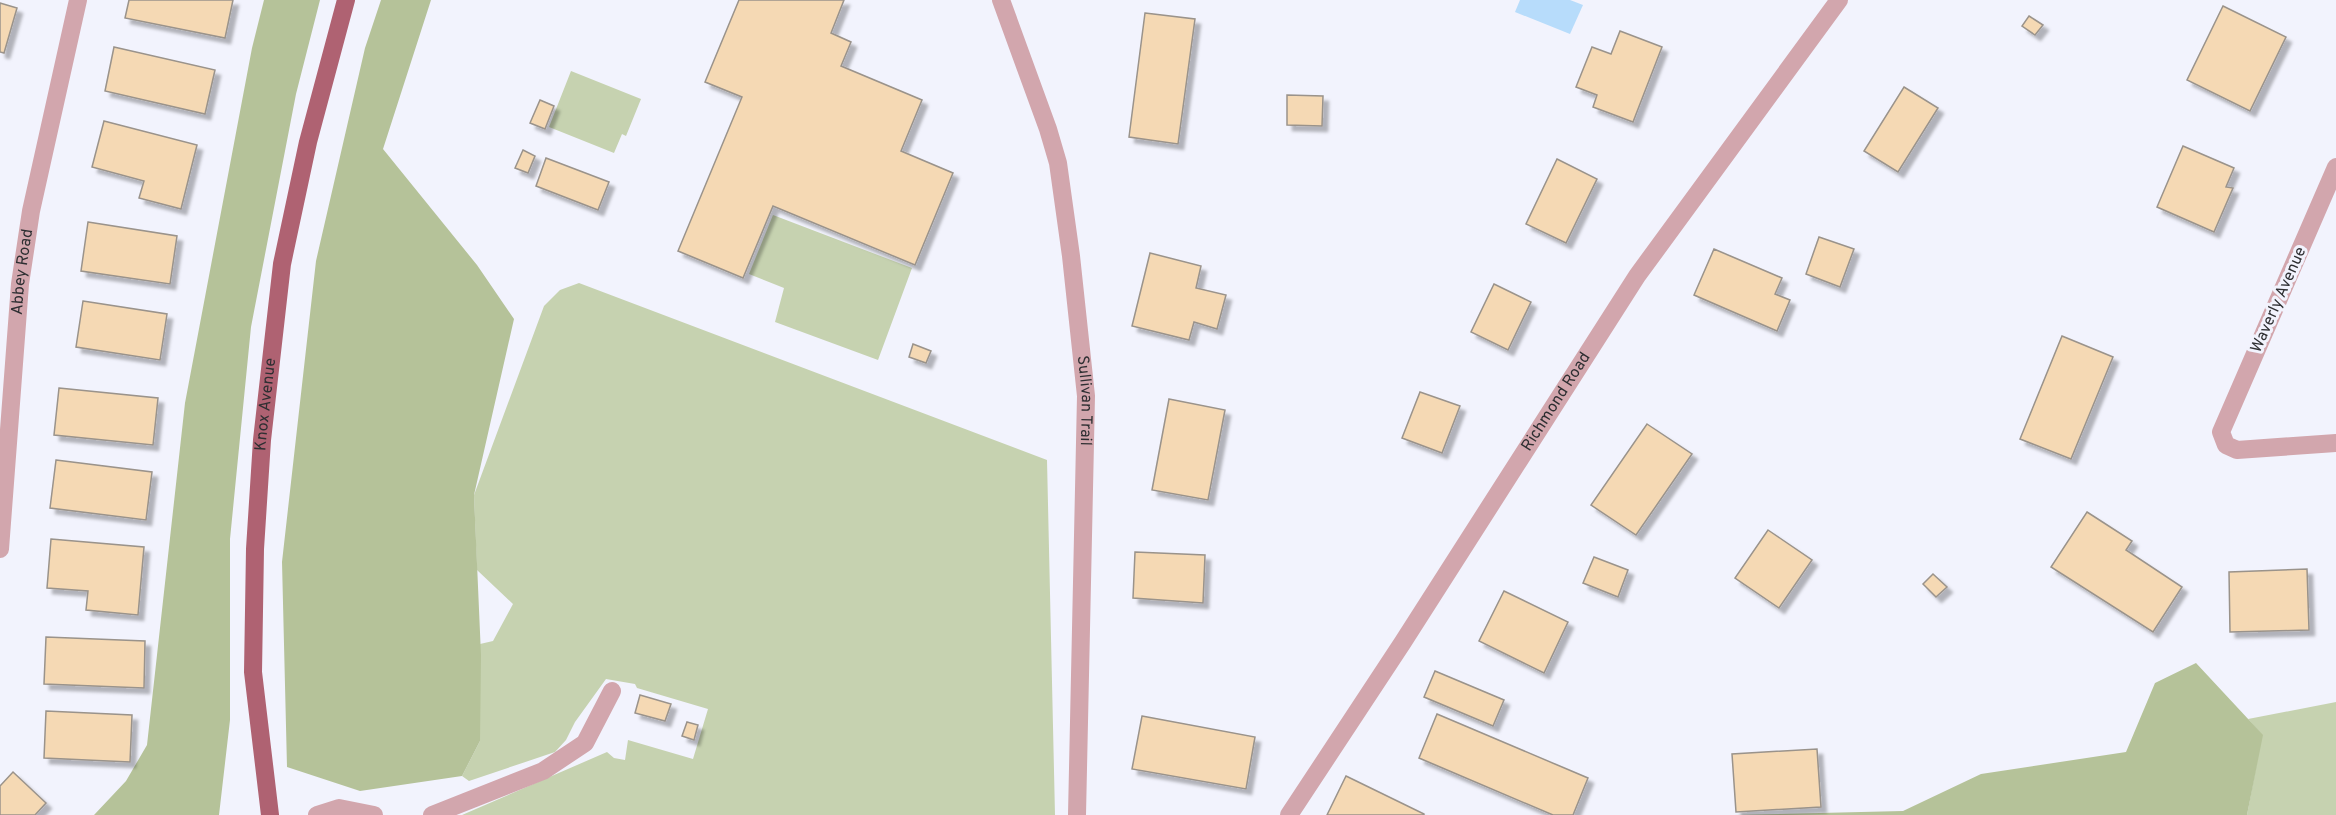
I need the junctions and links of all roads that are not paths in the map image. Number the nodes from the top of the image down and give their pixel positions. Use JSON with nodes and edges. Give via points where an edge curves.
{"nodes":[{"id":1,"x":78,"y":0,"type":"edge"},
{"id":2,"x":346,"y":0,"type":"edge"},
{"id":3,"x":1000,"y":0,"type":"edge"},
{"id":4,"x":1839,"y":0,"type":"edge"},
{"id":5,"x":2336,"y":168,"type":"edge"},
{"id":6,"x":2336,"y":443,"type":"edge"},
{"id":7,"x":0,"y":549,"type":"edge"},
{"id":8,"x":612,"y":691,"type":"dead end"},
{"id":9,"x":270,"y":815,"type":"edge"},
{"id":10,"x":317,"y":815,"type":"edge"},
{"id":11,"x":374,"y":815,"type":"edge"},
{"id":12,"x":432,"y":815,"type":"edge"},
{"id":13,"x":1077,"y":815,"type":"edge"},
{"id":14,"x":1289,"y":815,"type":"edge"}],
"edges":[{"from":1,"to":7,"type":"street","name":"Abbey Road","via":[[31,211],[20,284]]},
{"from":2,"to":9,"type":"main road","name":"Knox Avenue","via":[[308,142],[282,264],[262,440],[253,672]]},
{"from":3,"to":13,"type":"street","name":"Sullivan Trail","via":[[1058,163],[1086,396]]},
{"from":4,"to":14,"type":"street","name":"Richmond Road","via":[[1637,276]]},
{"from":5,"to":6,"type":"street","name":"Waverly Avenue","via":[[2221,432],[2226,446],[2237,450]]},
{"from":8,"to":12,"type":"street","via":[[585,743],[543,771]]},
{"from":10,"to":11,"type":"street","via":[[339,808]]}]}
